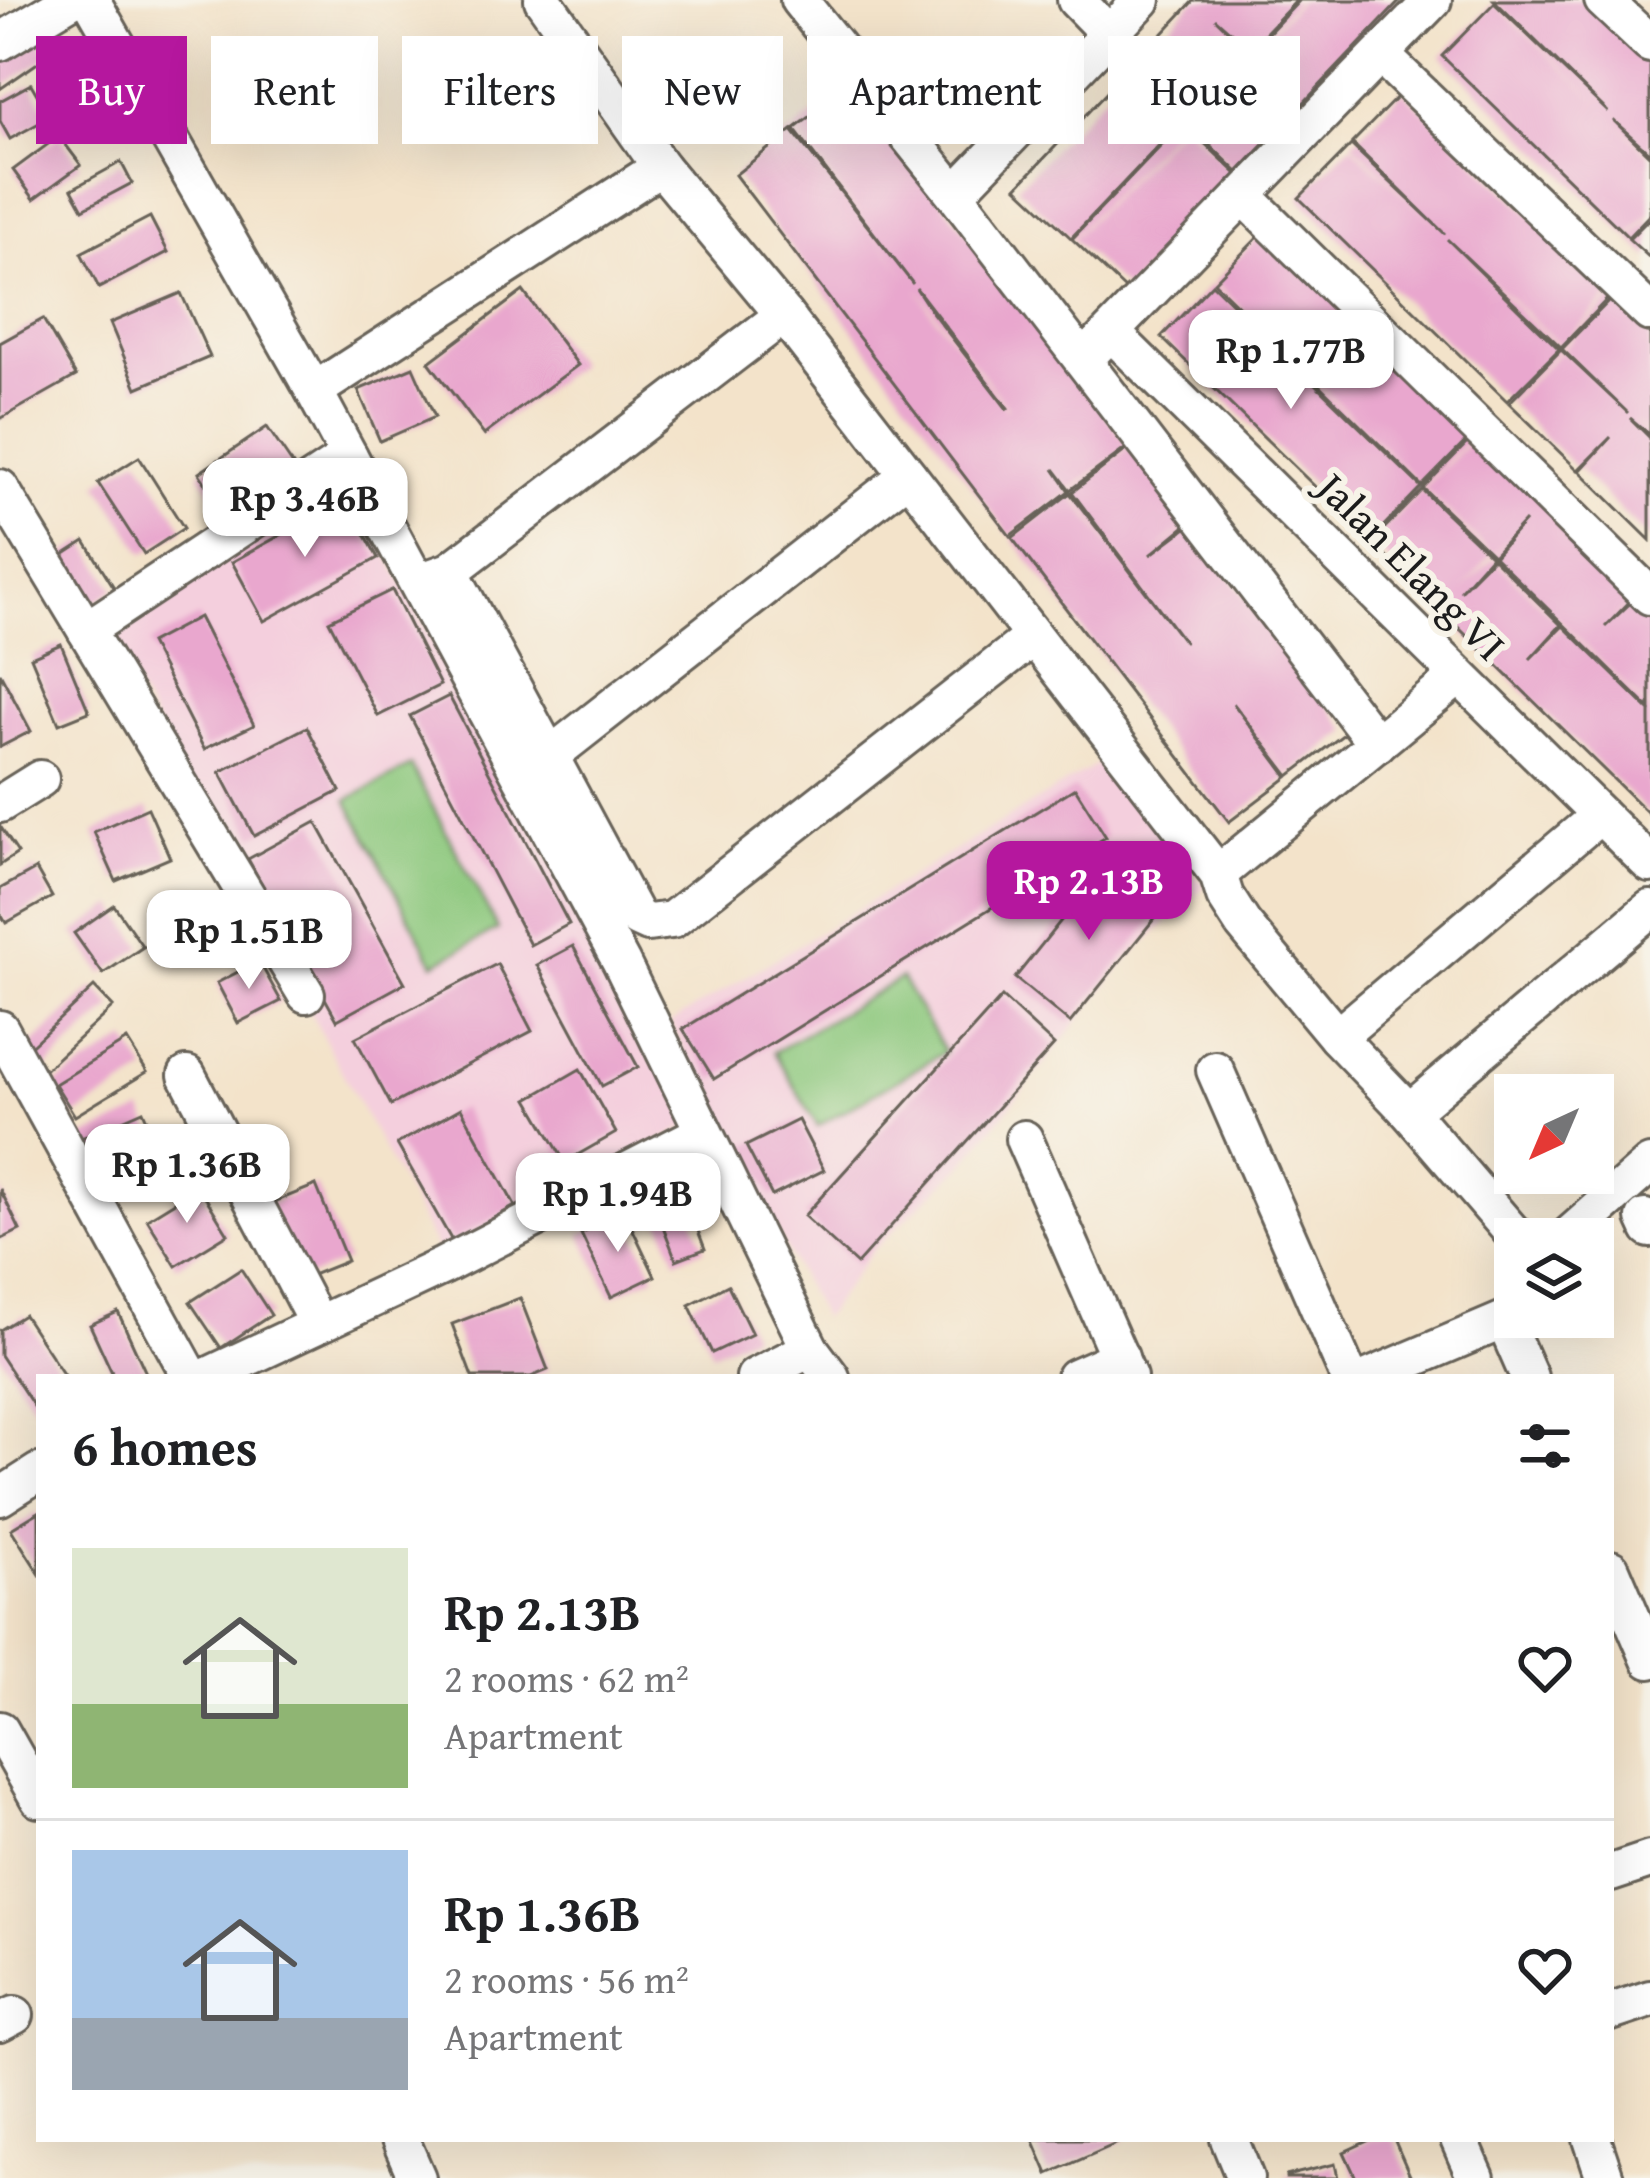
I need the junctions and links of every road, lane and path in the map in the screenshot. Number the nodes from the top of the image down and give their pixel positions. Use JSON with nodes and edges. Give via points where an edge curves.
{"nodes":[{"id":1,"x":70,"y":0,"type":"edge"},
{"id":2,"x":91,"y":0,"type":"edge"},
{"id":3,"x":543,"y":0,"type":"edge"},
{"id":4,"x":799,"y":0,"type":"edge"},
{"id":5,"x":1076,"y":0,"type":"edge"},
{"id":6,"x":1142,"y":0,"type":"edge"},
{"id":7,"x":1433,"y":0,"type":"edge"},
{"id":8,"x":1603,"y":0,"type":"edge"},
{"id":9,"x":1109,"y":34,"type":"junction"},
{"id":10,"x":0,"y":42,"type":"edge"},
{"id":11,"x":1650,"y":44,"type":"edge"},
{"id":12,"x":1382,"y":56,"type":"junction"},
{"id":13,"x":661,"y":167,"type":"junction"},
{"id":14,"x":956,"y":194,"type":"junction"},
{"id":15,"x":1244,"y":196,"type":"junction"},
{"id":16,"x":1650,"y":313,"type":"edge"},
{"id":17,"x":784,"y":315,"type":"junction"},
{"id":18,"x":1111,"y":332,"type":"junction"},
{"id":19,"x":1083,"y":361,"type":"junction"},
{"id":20,"x":314,"y":391,"type":"junction"},
{"id":21,"x":349,"y":456,"type":"junction"},
{"id":22,"x":908,"y":475,"type":"junction"},
{"id":23,"x":0,"y":488,"type":"edge"},
{"id":24,"x":450,"y":571,"type":"junction"},
{"id":25,"x":416,"y":584,"type":"junction"},
{"id":26,"x":1650,"y":596,"type":"edge"},
{"id":27,"x":86,"y":630,"type":"junction"},
{"id":28,"x":1033,"y":637,"type":"junction"},
{"id":29,"x":1459,"y":676,"type":"junction"},
{"id":30,"x":1377,"y":743,"type":"junction"},
{"id":31,"x":551,"y":754,"type":"junction"},
{"id":32,"x":40,"y":779,"type":"dead end"},
{"id":33,"x":0,"y":805,"type":"edge"},
{"id":34,"x":1600,"y":815,"type":"junction"},
{"id":35,"x":1650,"y":865,"type":"edge"},
{"id":36,"x":1218,"y":874,"type":"junction"},
{"id":37,"x":1650,"y":909,"type":"edge"},
{"id":38,"x":306,"y":994,"type":"dead end"},
{"id":39,"x":0,"y":1029,"type":"edge"},
{"id":40,"x":1337,"y":1037,"type":"junction"},
{"id":41,"x":1215,"y":1070,"type":"dead end"},
{"id":42,"x":187,"y":1075,"type":"dead end"},
{"id":43,"x":1409,"y":1112,"type":"junction"},
{"id":44,"x":701,"y":1133,"type":"junction"},
{"id":45,"x":1024,"y":1139,"type":"dead end"},
{"id":46,"x":1650,"y":1164,"type":"edge"},
{"id":47,"x":1500,"y":1218,"type":"edge"},
{"id":48,"x":1589,"y":1218,"type":"edge"},
{"id":49,"x":317,"y":1323,"type":"junction"},
{"id":50,"x":820,"y":1363,"type":"edge"},
{"id":51,"x":1124,"y":1367,"type":"edge"},
{"id":52,"x":189,"y":1374,"type":"edge"},
{"id":53,"x":212,"y":1374,"type":"edge"},
{"id":54,"x":769,"y":1374,"type":"edge"},
{"id":55,"x":1090,"y":1374,"type":"edge"},
{"id":56,"x":1348,"y":1374,"type":"edge"},
{"id":57,"x":1377,"y":1374,"type":"edge"},
{"id":58,"x":1527,"y":1374,"type":"edge"},
{"id":59,"x":36,"y":1474,"type":"edge"},
{"id":60,"x":0,"y":1497,"type":"edge"},
{"id":61,"x":1614,"y":1576,"type":"edge"},
{"id":62,"x":1650,"y":1660,"type":"edge"},
{"id":63,"x":0,"y":1730,"type":"edge"},
{"id":64,"x":10,"y":1770,"type":"edge"},
{"id":65,"x":36,"y":1795,"type":"edge"},
{"id":66,"x":1650,"y":1860,"type":"edge"},
{"id":67,"x":1614,"y":1872,"type":"edge"},
{"id":68,"x":1650,"y":1999,"type":"edge"},
{"id":69,"x":1614,"y":2011,"type":"edge"},
{"id":70,"x":401,"y":2142,"type":"edge"},
{"id":71,"x":1229,"y":2142,"type":"edge"},
{"id":72,"x":1460,"y":2142,"type":"edge"},
{"id":73,"x":1593,"y":2142,"type":"edge"},
{"id":74,"x":417,"y":2178,"type":"edge"},
{"id":75,"x":1245,"y":2178,"type":"edge"},
{"id":76,"x":1476,"y":2178,"type":"edge"},
{"id":77,"x":1605,"y":2178,"type":"edge"}],
"edges":[{"from":1,"to":10,"type":"street"},
{"from":2,"to":20,"type":"street"},
{"from":3,"to":13,"type":"street"},
{"from":4,"to":14,"type":"street"},
{"from":5,"to":9,"type":"street"},
{"from":6,"to":9,"type":"street"},
{"from":7,"to":12,"type":"street"},
{"from":8,"to":11,"type":"street"},
{"from":9,"to":14,"type":"street"},
{"from":12,"to":15,"type":"street"},
{"from":12,"to":16,"type":"street"},
{"from":13,"to":17,"type":"street"},
{"from":13,"to":20,"type":"street"},
{"from":14,"to":19,"type":"street"},
{"from":15,"to":18,"type":"street"},
{"from":15,"to":26,"type":"street"},
{"from":17,"to":22,"type":"street"},
{"from":17,"to":24,"type":"street"},
{"from":18,"to":19,"type":"street"},
{"from":18,"to":29,"type":"street","name":"Jalan Elang VI"},
{"from":19,"to":30,"type":"street"},
{"from":20,"to":21,"type":"street"},
{"from":21,"to":25,"type":"street"},
{"from":21,"to":27,"type":"street"},
{"from":22,"to":28,"type":"street"},
{"from":22,"to":31,"type":"street"},
{"from":23,"to":27,"type":"street"},
{"from":24,"to":25,"type":"street"},
{"from":24,"to":31,"type":"street"},
{"from":25,"to":44,"type":"street","via":[[621,962]]},
{"from":27,"to":38,"type":"street"},
{"from":28,"to":31,"type":"street","via":[[661,924],[637,918]]},
{"from":28,"to":36,"type":"street"},
{"from":29,"to":30,"type":"street"},
{"from":29,"to":34,"type":"street","name":"Jalan Elang VI"},
{"from":30,"to":36,"type":"street"},
{"from":32,"to":33,"type":"street"},
{"from":34,"to":35,"type":"street","name":"Jalan Elang VI"},
{"from":34,"to":40,"type":"street"},
{"from":36,"to":40,"type":"street","via":[[1243,924]]},
{"from":37,"to":43,"type":"street"},
{"from":39,"to":52,"type":"street"},
{"from":40,"to":43,"type":"street"},
{"from":41,"to":56,"type":"street"},
{"from":42,"to":49,"type":"street"},
{"from":43,"to":47,"type":"street"},
{"from":44,"to":49,"type":"street"},
{"from":44,"to":50,"type":"street"},
{"from":45,"to":51,"type":"street"},
{"from":46,"to":48,"type":"street"},
{"from":49,"to":53,"type":"street"},
{"from":50,"to":54,"type":"street"},
{"from":51,"to":55,"type":"street"},
{"from":57,"to":58,"type":"street","via":[[1504,1320]]},
{"from":59,"to":60,"type":"street"},
{"from":61,"to":62,"type":"street"},
{"from":63,"to":64,"type":"street"},
{"from":64,"to":65,"type":"street"},
{"from":66,"to":67,"type":"street"},
{"from":68,"to":69,"type":"street"},
{"from":70,"to":74,"type":"street"},
{"from":71,"to":75,"type":"street"},
{"from":72,"to":76,"type":"street"},
{"from":73,"to":77,"type":"street"}]}
